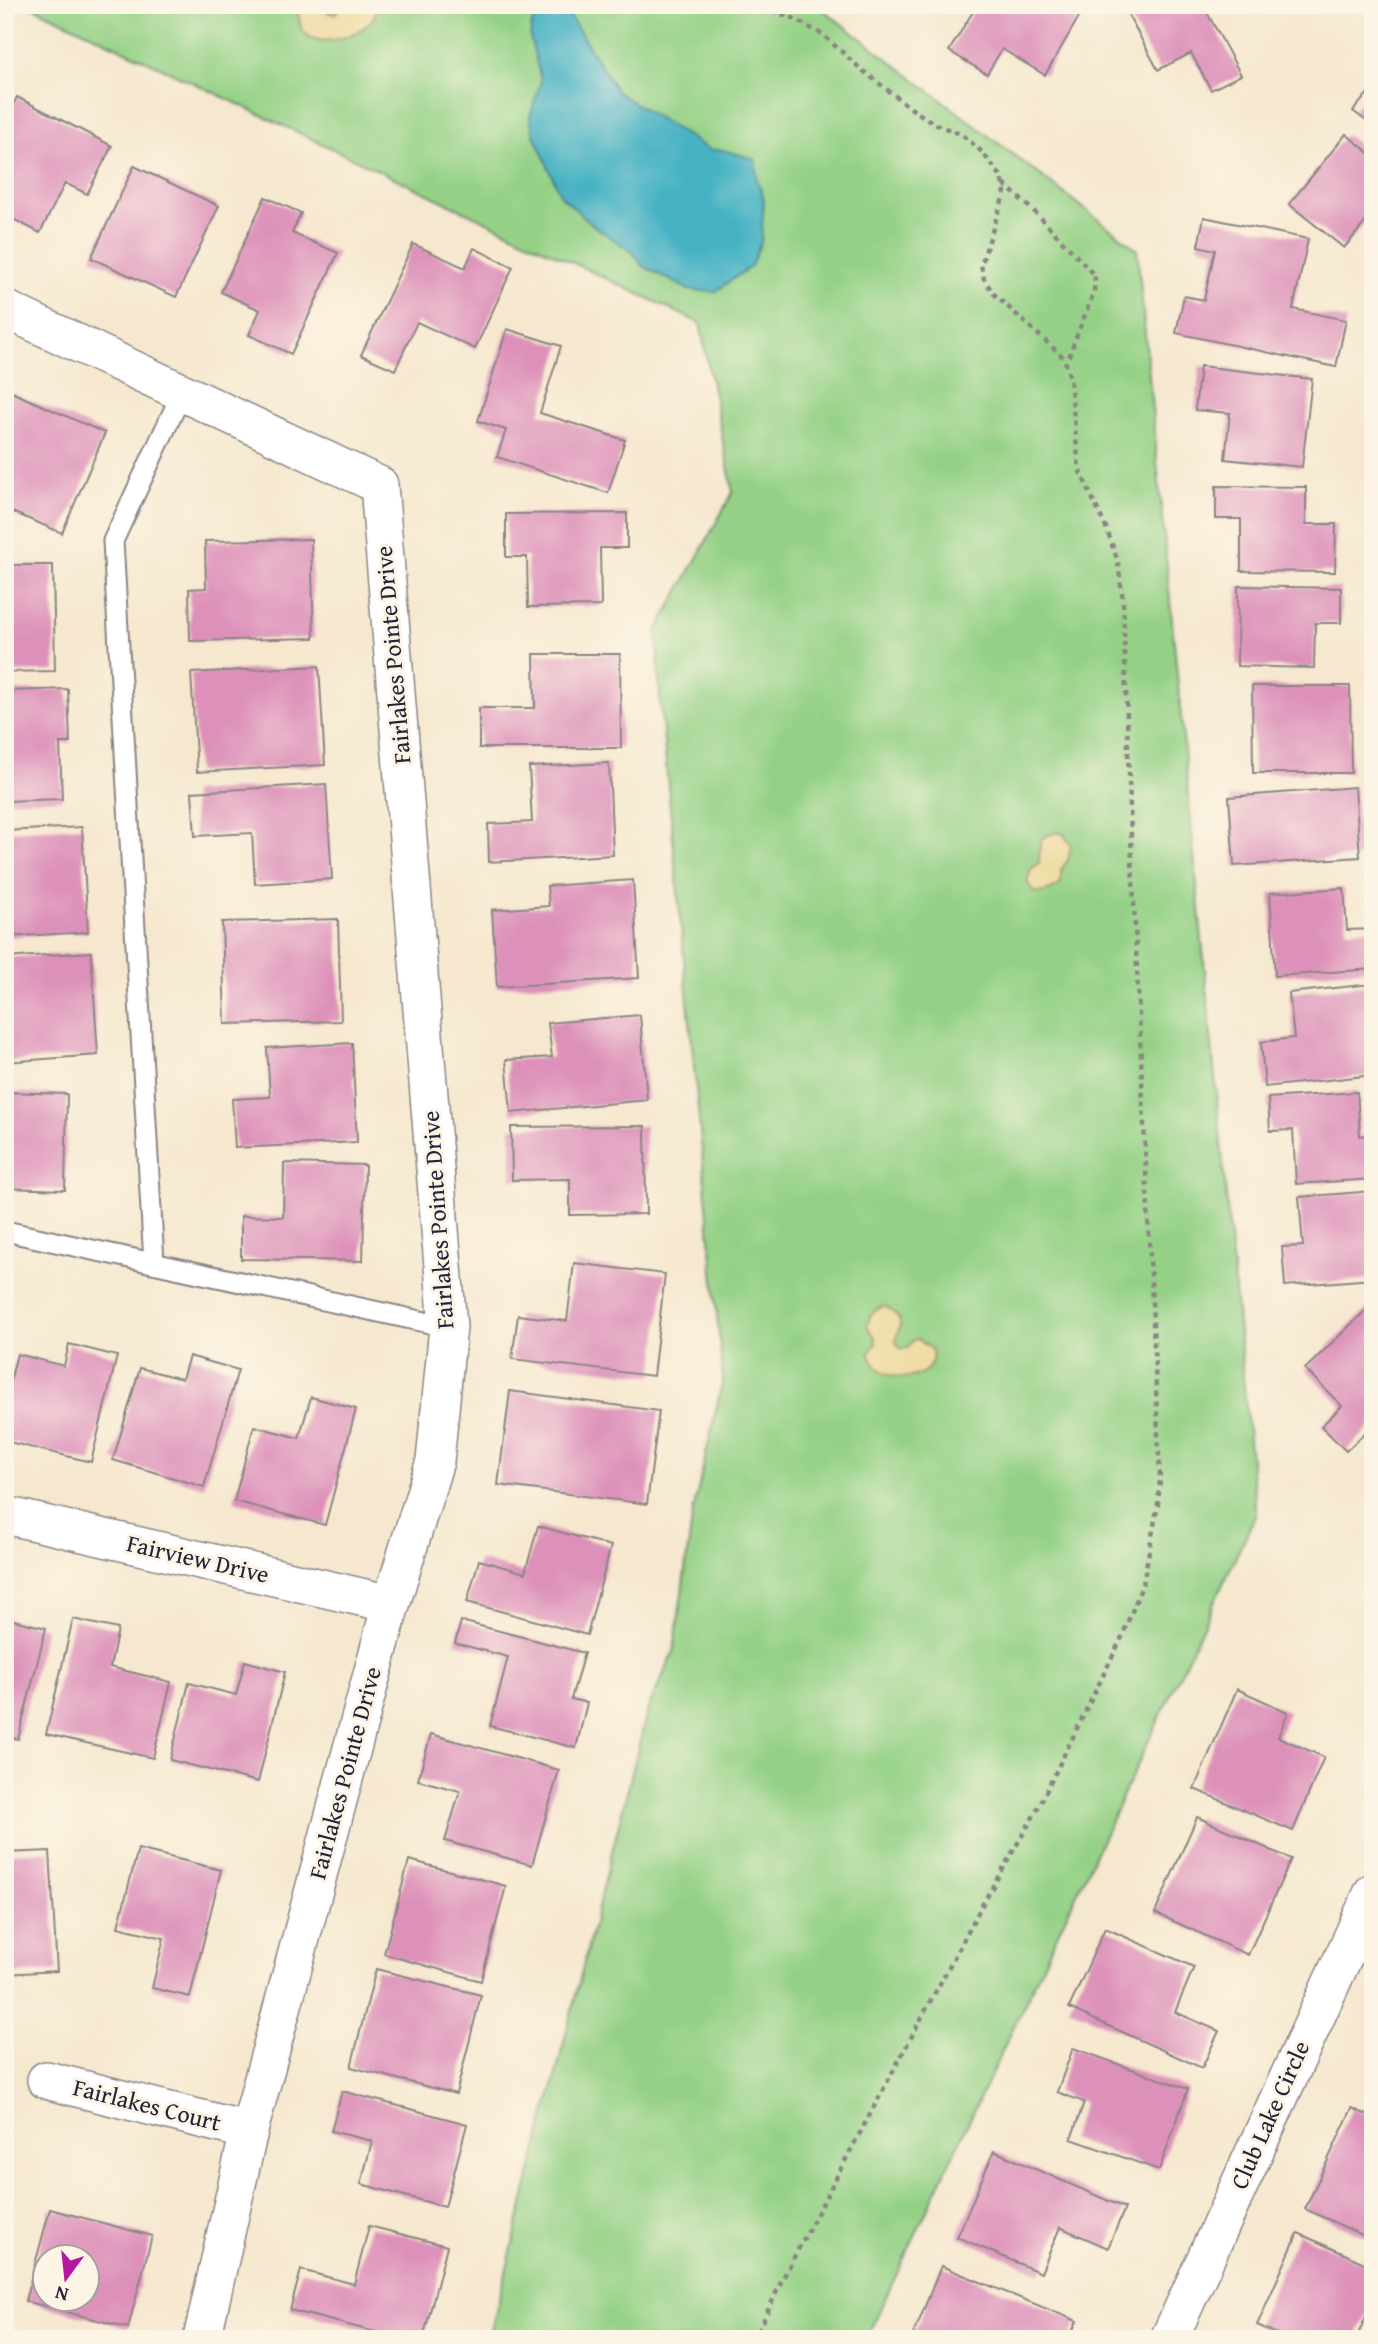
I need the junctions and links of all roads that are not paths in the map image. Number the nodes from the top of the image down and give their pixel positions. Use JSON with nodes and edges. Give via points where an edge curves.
{"nodes":[{"id":1,"x":5,"y":309,"type":"edge"},
{"id":2,"x":182,"y":393,"type":"junction"},
{"id":3,"x":5,"y":1231,"type":"edge"},
{"id":4,"x":153,"y":1263,"type":"junction"},
{"id":5,"x":448,"y":1326,"type":"junction"},
{"id":6,"x":5,"y":1515,"type":"edge"},
{"id":7,"x":391,"y":1604,"type":"junction"},
{"id":8,"x":1373,"y":1892,"type":"edge"},
{"id":9,"x":46,"y":2080,"type":"dead end"},
{"id":10,"x":248,"y":2131,"type":"junction"},
{"id":11,"x":202,"y":2339,"type":"edge"},
{"id":12,"x":1169,"y":2339,"type":"edge"}],
"edges":[{"from":1,"to":2,"type":"street","name":"Fairlakes Pointe Drive"},
{"from":2,"to":4,"type":"lane","via":[[113,541]]},
{"from":2,"to":5,"type":"street","name":"Fairlakes Pointe Drive","via":[[379,485]]},
{"from":3,"to":4,"type":"lane"},
{"from":4,"to":5,"type":"lane"},
{"from":5,"to":7,"type":"street","name":"Fairlakes Pointe Drive","via":[[435,1461]]},
{"from":6,"to":7,"type":"street","name":"Fairview Drive"},
{"from":7,"to":10,"type":"street","name":"Fairlakes Pointe Drive"},
{"from":8,"to":12,"type":"street","name":"Club Lake Circle"},
{"from":9,"to":10,"type":"street","name":"Fairlakes Court"},
{"from":10,"to":11,"type":"street","name":"Fairlakes Pointe Drive"}]}
